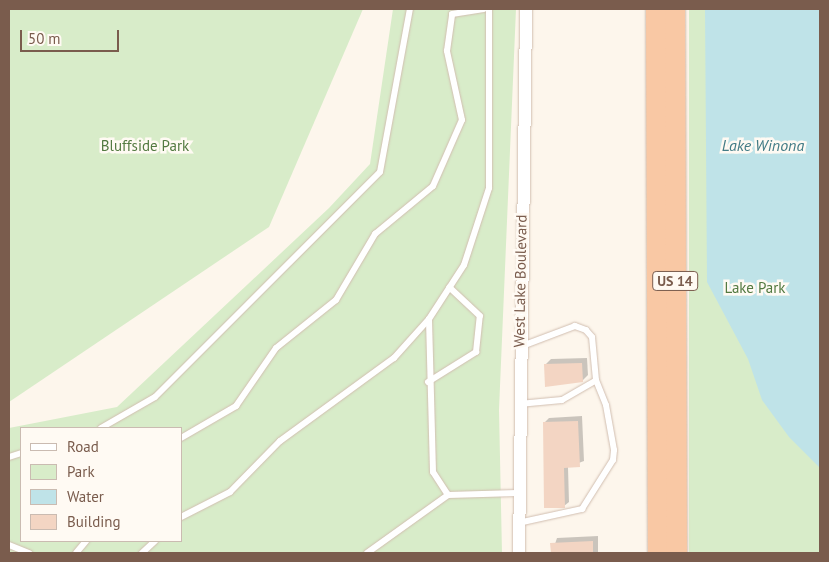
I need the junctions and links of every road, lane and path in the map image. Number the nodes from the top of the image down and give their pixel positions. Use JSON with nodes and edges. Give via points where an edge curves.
{"nodes":[{"id":1,"x":410,"y":9,"type":"edge"},
{"id":2,"x":484,"y":9,"type":"edge"},
{"id":3,"x":489,"y":9,"type":"edge"},
{"id":4,"x":526,"y":9,"type":"edge"},
{"id":5,"x":656,"y":9,"type":"edge"},
{"id":6,"x":675,"y":9,"type":"edge"},
{"id":7,"x":449,"y":287,"type":"junction"},
{"id":8,"x":428,"y":318,"type":"junction"},
{"id":9,"x":519,"y":347,"type":"junction"},
{"id":10,"x":596,"y":380,"type":"junction"},
{"id":11,"x":428,"y":382,"type":"junction"},
{"id":12,"x":518,"y":404,"type":"junction"},
{"id":13,"x":103,"y":427,"type":"edge"},
{"id":14,"x":182,"y":437,"type":"edge"},
{"id":15,"x":517,"y":493,"type":"junction"},
{"id":16,"x":448,"y":495,"type":"junction"},
{"id":17,"x":182,"y":516,"type":"edge"},
{"id":18,"x":517,"y":523,"type":"junction"},
{"id":19,"x":85,"y":542,"type":"edge"},
{"id":20,"x":154,"y":542,"type":"edge"},
{"id":21,"x":9,"y":544,"type":"edge"},
{"id":22,"x":29,"y":553,"type":"edge"},
{"id":23,"x":76,"y":553,"type":"edge"},
{"id":24,"x":142,"y":553,"type":"edge"},
{"id":25,"x":367,"y":553,"type":"edge"},
{"id":26,"x":519,"y":553,"type":"edge"},
{"id":27,"x":658,"y":553,"type":"edge"},
{"id":28,"x":677,"y":553,"type":"edge"}],
"edges":[{"from":1,"to":13,"type":"lane","via":[[380,172],[155,397]]},
{"from":2,"to":14,"type":"lane","via":[[452,14],[447,51],[462,120],[433,186],[375,234],[336,300],[276,348],[236,406]]},
{"from":3,"to":7,"type":"lane","via":[[489,188],[464,265]]},
{"from":4,"to":9,"type":"street","name":"West Lake Boulevard"},
{"from":5,"to":27,"type":"highway","number":"US 14"},
{"from":6,"to":28,"type":"highway","number":"US 14"},
{"from":7,"to":8,"type":"lane"},
{"from":7,"to":11,"type":"lane","via":[[480,316],[476,352]]},
{"from":8,"to":11,"type":"lane"},
{"from":8,"to":17,"type":"lane","via":[[394,358],[280,441],[230,492]]},
{"from":9,"to":10,"type":"lane","via":[[575,326],[586,330],[592,337]]},
{"from":9,"to":12,"type":"street","name":"West Lake Boulevard"},
{"from":10,"to":12,"type":"lane","via":[[562,400]]},
{"from":10,"to":18,"type":"lane","via":[[606,405],[613,460],[582,509]]},
{"from":11,"to":16,"type":"lane","via":[[433,472]]},
{"from":12,"to":15,"type":"street","name":"West Lake Boulevard"},
{"from":15,"to":16,"type":"lane"},
{"from":15,"to":18,"type":"street","name":"West Lake Boulevard"},
{"from":16,"to":25,"type":"lane"},
{"from":18,"to":26,"type":"street","name":"West Lake Boulevard"},
{"from":19,"to":23,"type":"lane"},
{"from":20,"to":24,"type":"lane"},
{"from":21,"to":22,"type":"lane"}]}
